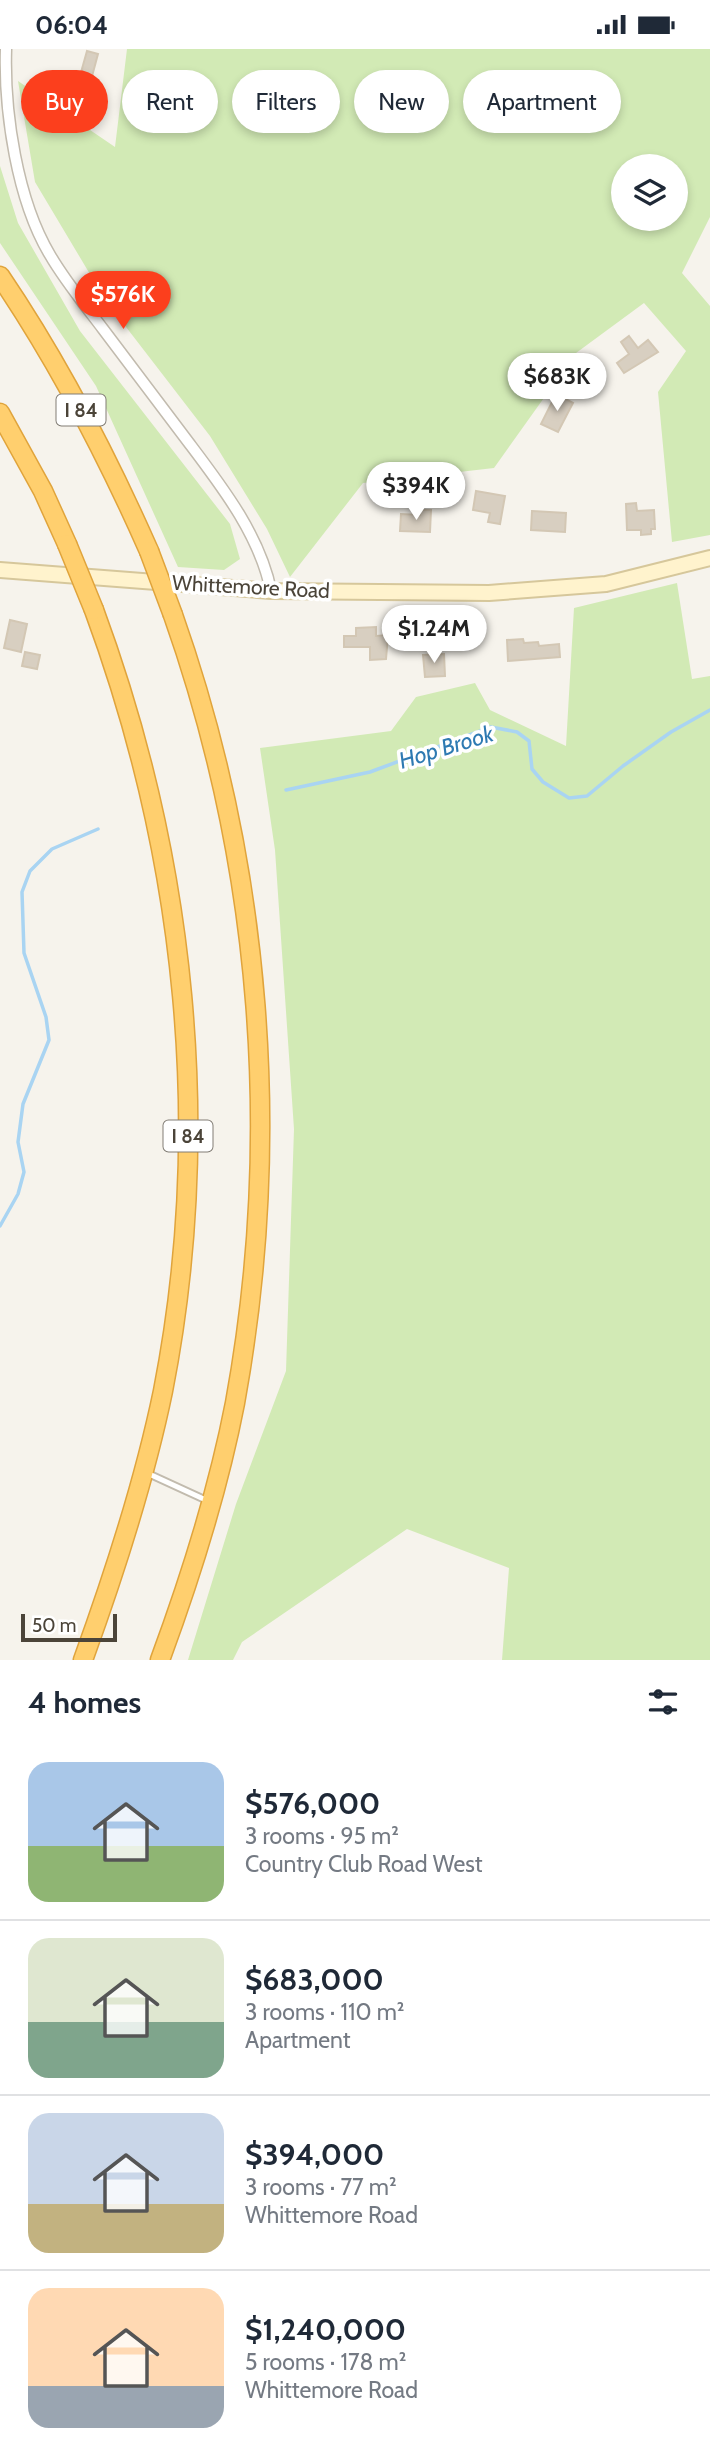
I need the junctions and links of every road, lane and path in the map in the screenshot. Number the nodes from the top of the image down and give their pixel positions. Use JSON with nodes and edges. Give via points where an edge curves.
{"nodes":[{"id":1,"x":6,"y":49,"type":"edge"},
{"id":2,"x":0,"y":276,"type":"edge"},
{"id":3,"x":0,"y":414,"type":"edge"},
{"id":4,"x":710,"y":558,"type":"edge"},
{"id":5,"x":0,"y":570,"type":"edge"},
{"id":6,"x":271,"y":591,"type":"junction"},
{"id":7,"x":144,"y":1472,"type":"junction"},
{"id":8,"x":211,"y":1503,"type":"junction"},
{"id":9,"x":83,"y":1660,"type":"edge"},
{"id":10,"x":160,"y":1660,"type":"edge"}],
"edges":[{"from":1,"to":6,"type":"street","via":[[5,88],[13,145],[27,201],[49,254],[229,501],[265,565]]},
{"from":2,"to":8,"type":"highway","number":"I 84","bridge":true,"via":[[78,404],[149,551],[208,728],[236,847],[259,1039],[260,1164],[252,1283],[234,1404]]},
{"from":3,"to":7,"type":"highway","number":"I 84","bridge":true,"via":[[67,544],[125,701],[154,814],[176,931],[187,1045],[188,1161],[180,1274],[163,1391]]},
{"from":4,"to":6,"type":"main road","name":"Whittemore Road","via":[[606,584],[489,593]]},
{"from":5,"to":6,"type":"main road","name":"Whittemore Road"},
{"from":7,"to":8,"type":"lane"},
{"from":7,"to":9,"type":"highway","number":"I 84"},
{"from":8,"to":10,"type":"highway","number":"I 84"}]}
